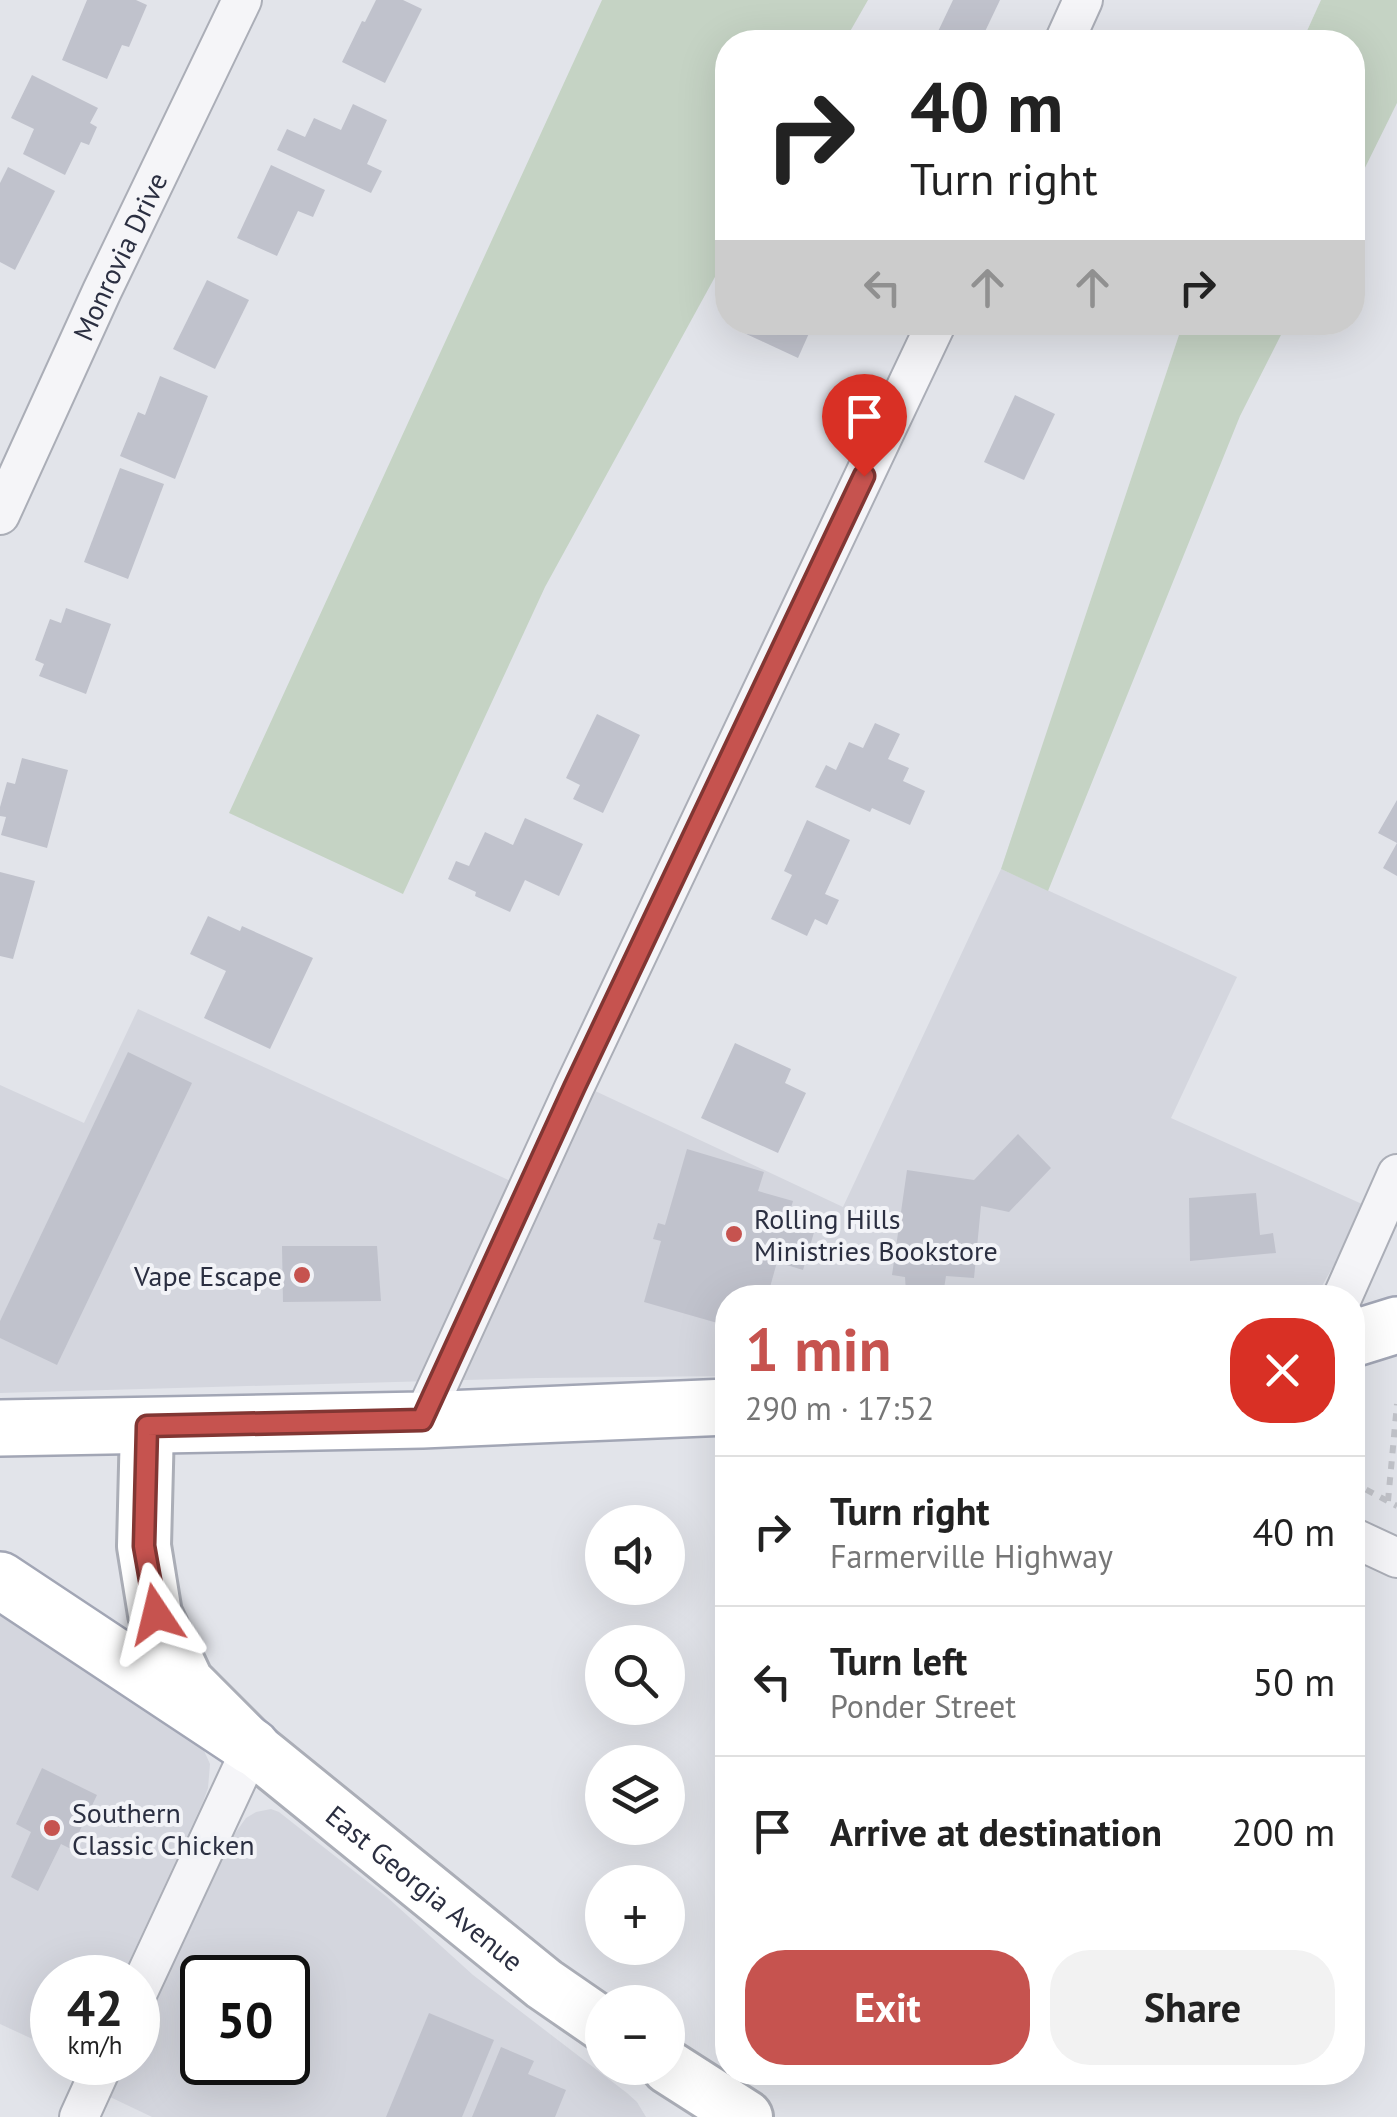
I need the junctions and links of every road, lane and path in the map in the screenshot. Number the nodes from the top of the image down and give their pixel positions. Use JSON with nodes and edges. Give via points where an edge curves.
{"nodes":[{"id":1,"x":242,"y":0,"type":"edge"},
{"id":2,"x":1083,"y":0,"type":"edge"},
{"id":3,"x":1069,"y":30,"type":"edge"},
{"id":4,"x":931,"y":335,"type":"edge"},
{"id":5,"x":0,"y":514,"type":"edge"},
{"id":6,"x":1397,"y":1174,"type":"edge"},
{"id":7,"x":1348,"y":1285,"type":"edge"},
{"id":8,"x":1397,"y":1325,"type":"edge"},
{"id":9,"x":1365,"y":1335,"type":"edge"},
{"id":10,"x":1397,"y":1404,"type":"edge"},
{"id":11,"x":715,"y":1408,"type":"edge"},
{"id":12,"x":422,"y":1420,"type":"junction"},
{"id":13,"x":147,"y":1426,"type":"junction"},
{"id":14,"x":0,"y":1428,"type":"edge"},
{"id":15,"x":1365,"y":1489,"type":"edge"},
{"id":16,"x":1388,"y":1501,"type":"junction"},
{"id":17,"x":1397,"y":1506,"type":"edge"},
{"id":18,"x":1365,"y":1543,"type":"edge"},
{"id":19,"x":1397,"y":1558,"type":"edge"},
{"id":20,"x":0,"y":1580,"type":"edge"},
{"id":21,"x":252,"y":1747,"type":"junction"},
{"id":22,"x":155,"y":1955,"type":"edge"},
{"id":23,"x":585,"y":2012,"type":"edge"},
{"id":24,"x":94,"y":2085,"type":"edge"},
{"id":25,"x":684,"y":2091,"type":"edge"},
{"id":26,"x":79,"y":2117,"type":"edge"},
{"id":27,"x":746,"y":2117,"type":"edge"}],
"edges":[{"from":1,"to":5,"type":"street","name":"Monrovia Drive"},
{"from":2,"to":3,"type":"street"},
{"from":4,"to":12,"type":"street"},
{"from":6,"to":7,"type":"street"},
{"from":8,"to":9,"type":"main road"},
{"from":10,"to":16,"type":"path"},
{"from":11,"to":12,"type":"main road"},
{"from":12,"to":13,"type":"main road"},
{"from":13,"to":14,"type":"main road"},
{"from":13,"to":21,"type":"main road","name":"East Georgia Avenue","via":[[144,1546],[156,1614],[187,1682]]},
{"from":15,"to":16,"type":"path"},
{"from":16,"to":17,"type":"path"},
{"from":18,"to":19,"type":"street"},
{"from":20,"to":21,"type":"main road"},
{"from":21,"to":22,"type":"street"},
{"from":21,"to":23,"type":"main road","name":"East Georgia Avenue"},
{"from":24,"to":26,"type":"street"},
{"from":25,"to":27,"type":"main road"}]}
